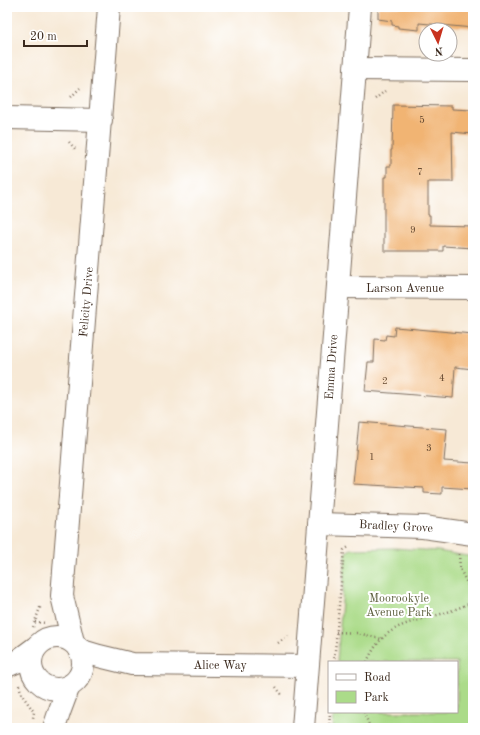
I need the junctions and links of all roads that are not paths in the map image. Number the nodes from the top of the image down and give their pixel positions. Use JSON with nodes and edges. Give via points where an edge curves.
{"nodes":[{"id":1,"x":109,"y":7,"type":"edge"},
{"id":2,"x":360,"y":7,"type":"edge"},
{"id":3,"x":356,"y":69,"type":"junction"},
{"id":4,"x":473,"y":70,"type":"edge"},
{"id":5,"x":7,"y":118,"type":"edge"},
{"id":6,"x":101,"y":120,"type":"junction"},
{"id":7,"x":338,"y":287,"type":"junction"},
{"id":8,"x":473,"y":288,"type":"edge"},
{"id":9,"x":319,"y":524,"type":"junction"},
{"id":10,"x":469,"y":544,"type":"edge"},
{"id":11,"x":62,"y":596,"type":"junction"},
{"id":12,"x":37,"y":645,"type":"junction"},
{"id":13,"x":76,"y":646,"type":"junction"},
{"id":14,"x":132,"y":664,"type":"junction"},
{"id":15,"x":7,"y":666,"type":"edge"},
{"id":16,"x":308,"y":666,"type":"junction"},
{"id":17,"x":7,"y":679,"type":"edge"},
{"id":18,"x":73,"y":683,"type":"junction"},
{"id":19,"x":41,"y":684,"type":"junction"},
{"id":20,"x":50,"y":728,"type":"edge"},
{"id":21,"x":54,"y":728,"type":"edge"},
{"id":22,"x":303,"y":728,"type":"edge"}],
"edges":[{"from":1,"to":6,"type":"street","name":"Felicity Drive"},
{"from":2,"to":3,"type":"street","name":"Emma Drive"},
{"from":3,"to":4,"type":"street"},
{"from":3,"to":7,"type":"street","name":"Emma Drive"},
{"from":5,"to":6,"type":"street"},
{"from":6,"to":11,"type":"street","name":"Felicity Drive"},
{"from":7,"to":8,"type":"street","name":"Larson Avenue"},
{"from":7,"to":9,"type":"street","name":"Emma Drive"},
{"from":9,"to":10,"type":"street","name":"Bradley Grove","via":[[423,527]]},
{"from":9,"to":16,"type":"street","name":"Emma Drive"},
{"from":11,"to":12,"type":"street","name":"Felicity Drive","via":[[43,623]]},
{"from":11,"to":13,"type":"street","name":"Felicity Drive"},
{"from":12,"to":13,"type":"street","via":[[47,638],[56,637],[65,638]]},
{"from":12,"to":15,"type":"street"},
{"from":12,"to":19,"type":"street","via":[[32,654],[31,669]]},
{"from":13,"to":14,"type":"street","name":"Alice Way","via":[[99,656]]},
{"from":13,"to":18,"type":"street","via":[[83,665],[81,673]]},
{"from":14,"to":16,"type":"street","name":"Alice Way"},
{"from":14,"to":18,"type":"street","name":"Alice Way","via":[[91,674]]},
{"from":16,"to":22,"type":"street","name":"Emma Drive"},
{"from":17,"to":19,"type":"street"},
{"from":18,"to":19,"type":"street","via":[[56,689]]},
{"from":18,"to":21,"type":"street"},
{"from":19,"to":20,"type":"street"}]}
